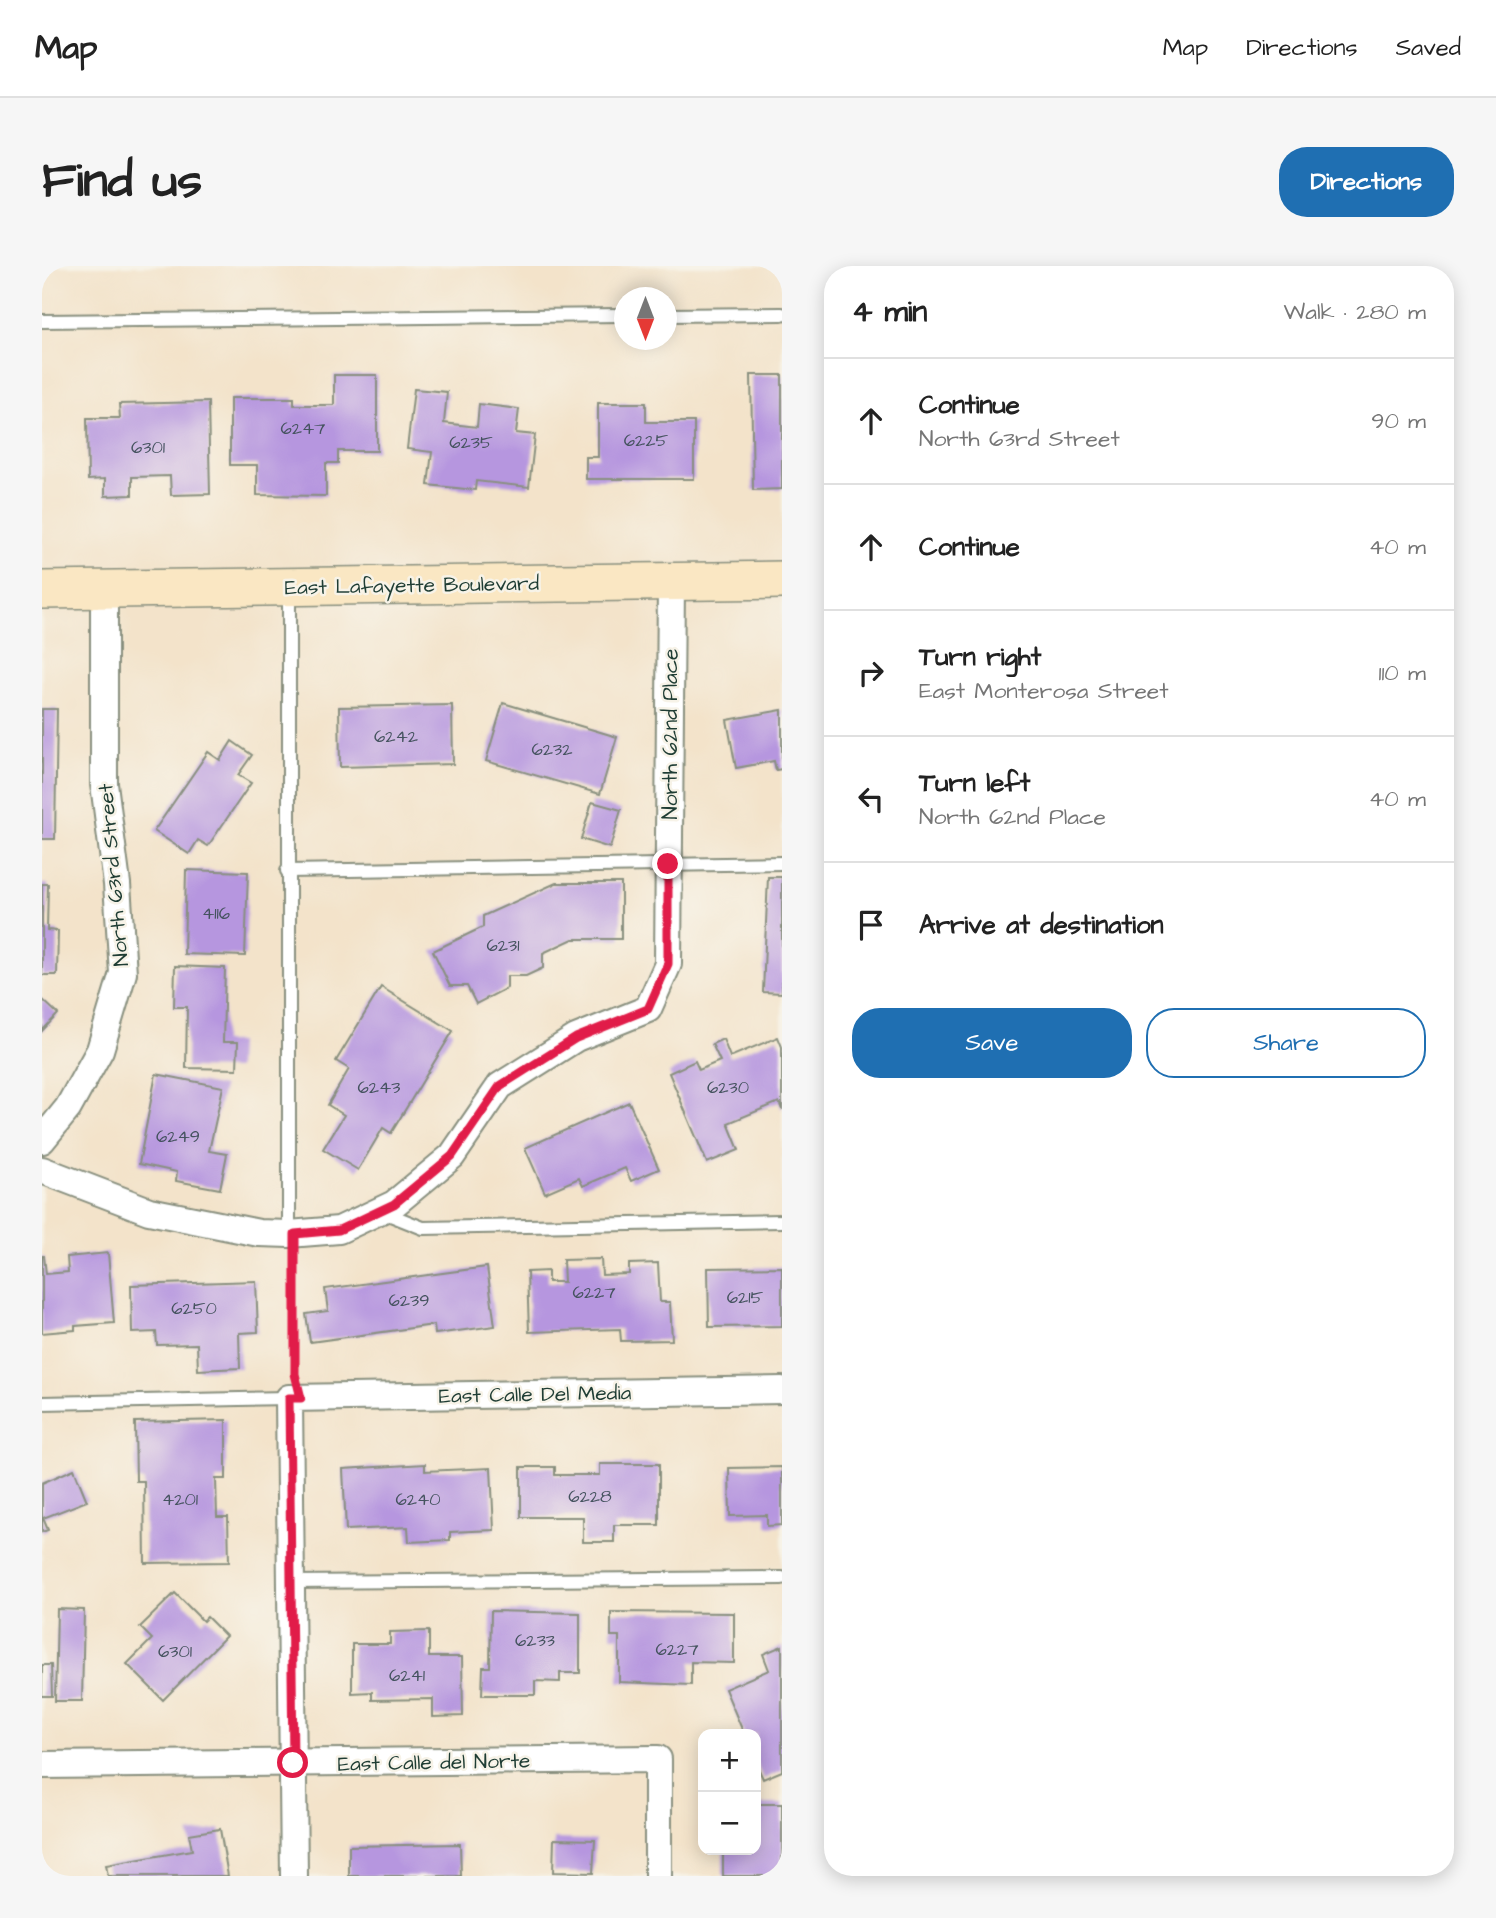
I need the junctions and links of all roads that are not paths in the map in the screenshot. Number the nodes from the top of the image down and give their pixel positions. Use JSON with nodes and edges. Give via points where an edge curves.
{"nodes":[{"id":1,"x":782,"y":314,"type":"edge"},
{"id":2,"x":614,"y":315,"type":"edge"},
{"id":3,"x":677,"y":315,"type":"edge"},
{"id":4,"x":42,"y":321,"type":"edge"},
{"id":5,"x":782,"y":580,"type":"edge"},
{"id":6,"x":671,"y":582,"type":"junction"},
{"id":7,"x":289,"y":586,"type":"junction"},
{"id":8,"x":104,"y":589,"type":"junction"},
{"id":9,"x":42,"y":590,"type":"edge"},
{"id":10,"x":782,"y":863,"type":"edge"},
{"id":11,"x":668,"y":864,"type":"junction"},
{"id":12,"x":288,"y":871,"type":"junction"},
{"id":13,"x":42,"y":1140,"type":"edge"},
{"id":14,"x":42,"y":1170,"type":"edge"},
{"id":15,"x":380,"y":1211,"type":"junction"},
{"id":16,"x":782,"y":1221,"type":"edge"},
{"id":17,"x":292,"y":1234,"type":"junction"},
{"id":18,"x":782,"y":1390,"type":"edge"},
{"id":19,"x":295,"y":1398,"type":"junction"},
{"id":20,"x":42,"y":1403,"type":"edge"},
{"id":21,"x":782,"y":1578,"type":"edge"},
{"id":22,"x":290,"y":1582,"type":"junction"},
{"id":23,"x":293,"y":1763,"type":"junction"},
{"id":24,"x":42,"y":1765,"type":"edge"},
{"id":25,"x":294,"y":1876,"type":"edge"},
{"id":26,"x":658,"y":1876,"type":"edge"}],
"edges":[{"from":1,"to":3,"type":"lane"},
{"from":2,"to":4,"type":"lane"},
{"from":5,"to":6,"type":"street","name":"East Lafayette Boulevard"},
{"from":6,"to":7,"type":"street","name":"East Lafayette Boulevard"},
{"from":6,"to":11,"type":"street","name":"North 62nd Place"},
{"from":7,"to":8,"type":"street","name":"East Lafayette Boulevard"},
{"from":7,"to":12,"type":"lane"},
{"from":8,"to":9,"type":"street","name":"East Lafayette Boulevard"},
{"from":8,"to":13,"type":"street","name":"North 63rd Street","via":[[104,784],[123,973],[100,1050],[68,1108]]},
{"from":10,"to":11,"type":"lane"},
{"from":11,"to":12,"type":"lane"},
{"from":11,"to":15,"type":"street","name":"North 62nd Place","via":[[668,964],[648,1009],[576,1038],[500,1086],[452,1156]]},
{"from":12,"to":17,"type":"lane"},
{"from":14,"to":17,"type":"street","via":[[149,1211],[258,1233]]},
{"from":15,"to":16,"type":"lane","via":[[423,1228]]},
{"from":15,"to":17,"type":"street","via":[[339,1230]]},
{"from":18,"to":19,"type":"street","name":"East Calle Del Media"},
{"from":19,"to":20,"type":"lane"},
{"from":19,"to":22,"type":"street"},
{"from":21,"to":22,"type":"lane"},
{"from":22,"to":23,"type":"street"},
{"from":23,"to":24,"type":"street","name":"East Calle del Norte"},
{"from":23,"to":25,"type":"street"},
{"from":23,"to":26,"type":"street","name":"East Calle del Norte","via":[[658,1759]]}]}
